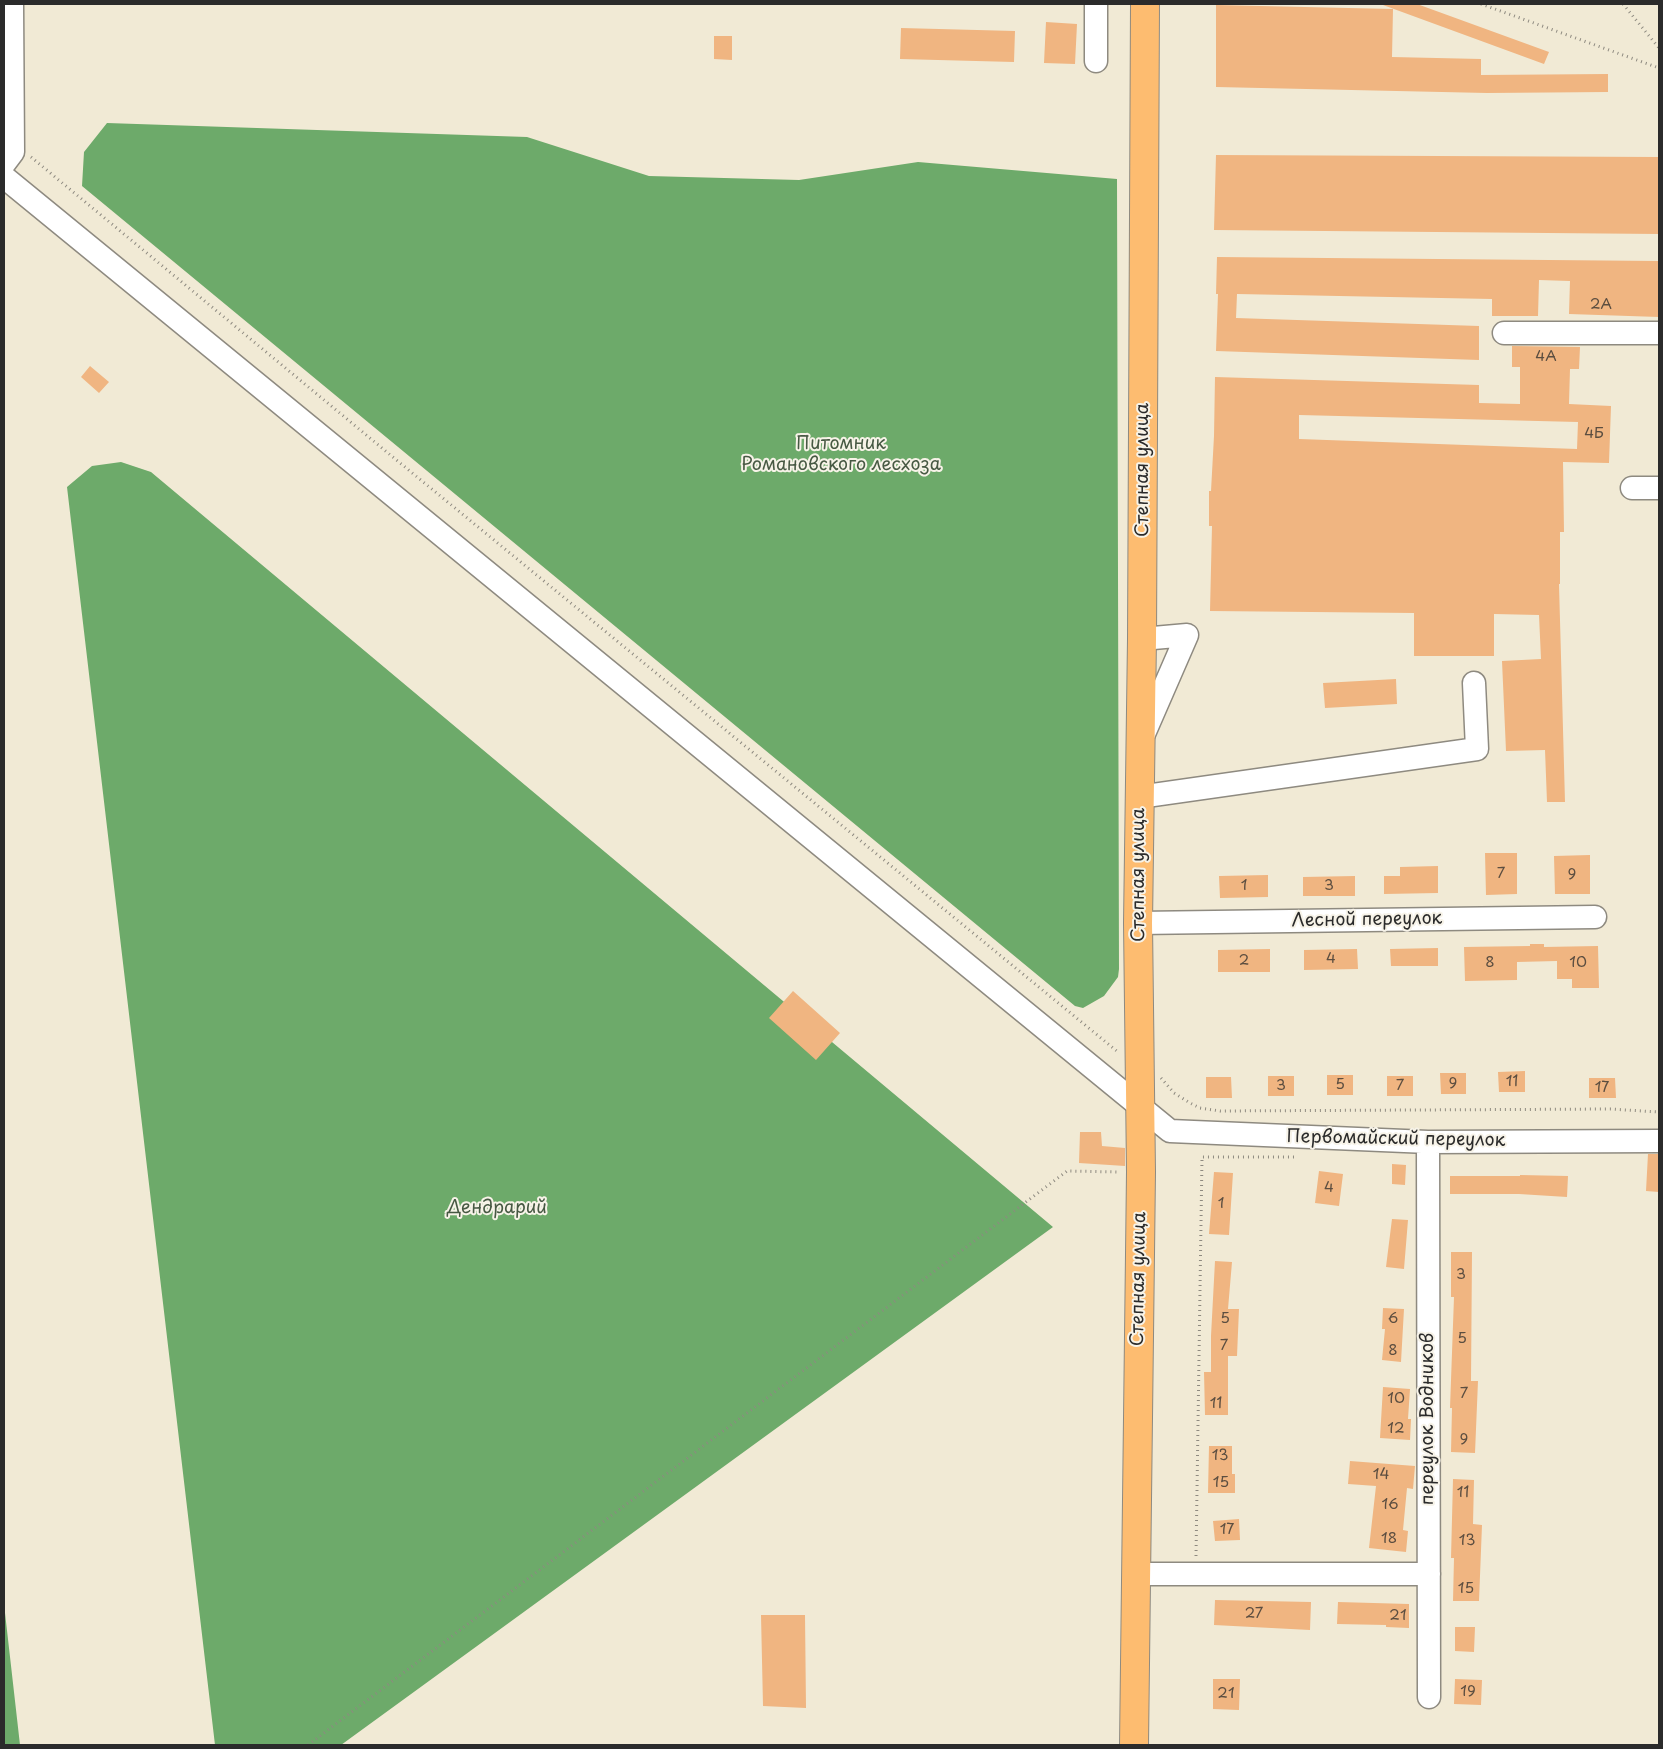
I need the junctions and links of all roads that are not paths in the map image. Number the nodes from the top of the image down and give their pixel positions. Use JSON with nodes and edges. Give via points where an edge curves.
{"nodes":[{"id":1,"x":12,"y":4,"type":"edge"},
{"id":2,"x":1096,"y":4,"type":"edge"},
{"id":3,"x":1145,"y":4,"type":"edge"},
{"id":4,"x":1096,"y":61,"type":"dead end"},
{"id":5,"x":4,"y":164,"type":"edge"},
{"id":6,"x":4,"y":177,"type":"edge"},
{"id":7,"x":1504,"y":333,"type":"dead end"},
{"id":8,"x":1659,"y":333,"type":"edge"},
{"id":9,"x":1632,"y":488,"type":"dead end"},
{"id":10,"x":1659,"y":488,"type":"edge"},
{"id":11,"x":1142,"y":639,"type":"junction"},
{"id":12,"x":1474,"y":683,"type":"dead end"},
{"id":13,"x":1140,"y":744,"type":"junction"},
{"id":14,"x":1139,"y":797,"type":"junction"},
{"id":15,"x":1596,"y":917,"type":"dead end"},
{"id":16,"x":1138,"y":923,"type":"junction"},
{"id":17,"x":1141,"y":1108,"type":"junction"},
{"id":18,"x":1428,"y":1142,"type":"junction"},
{"id":19,"x":1659,"y":1142,"type":"edge"},
{"id":20,"x":1136,"y":1574,"type":"junction"},
{"id":21,"x":1429,"y":1574,"type":"junction"},
{"id":22,"x":1430,"y":1697,"type":"dead end"},
{"id":23,"x":1134,"y":1745,"type":"edge"}],
"edges":[{"from":1,"to":5,"type":"street","via":[[13,152]]},
{"from":2,"to":4,"type":"street"},
{"from":3,"to":11,"type":"main road","name":"Степная улица"},
{"from":6,"to":17,"type":"street","name":"Первомайский переулок"},
{"from":7,"to":8,"type":"street"},
{"from":9,"to":10,"type":"street"},
{"from":11,"to":13,"type":"main road","name":"Степная улица"},
{"from":11,"to":13,"type":"street","via":[[1187,635]]},
{"from":12,"to":14,"type":"street","via":[[1477,749]]},
{"from":13,"to":14,"type":"main road","name":"Степная улица"},
{"from":14,"to":16,"type":"main road","name":"Степная улица"},
{"from":15,"to":16,"type":"street","name":"Лесной переулок"},
{"from":16,"to":17,"type":"main road","name":"Степная улица"},
{"from":17,"to":18,"type":"street","name":"Первомайский переулок","via":[[1170,1131]]},
{"from":17,"to":20,"type":"main road","name":"Степная улица"},
{"from":18,"to":19,"type":"street","name":"Первомайский переулок"},
{"from":18,"to":21,"type":"street","name":"переулок Водников"},
{"from":20,"to":21,"type":"street"},
{"from":20,"to":23,"type":"main road","name":"Степная улица"},
{"from":21,"to":22,"type":"street","name":"переулок Водников"}]}
